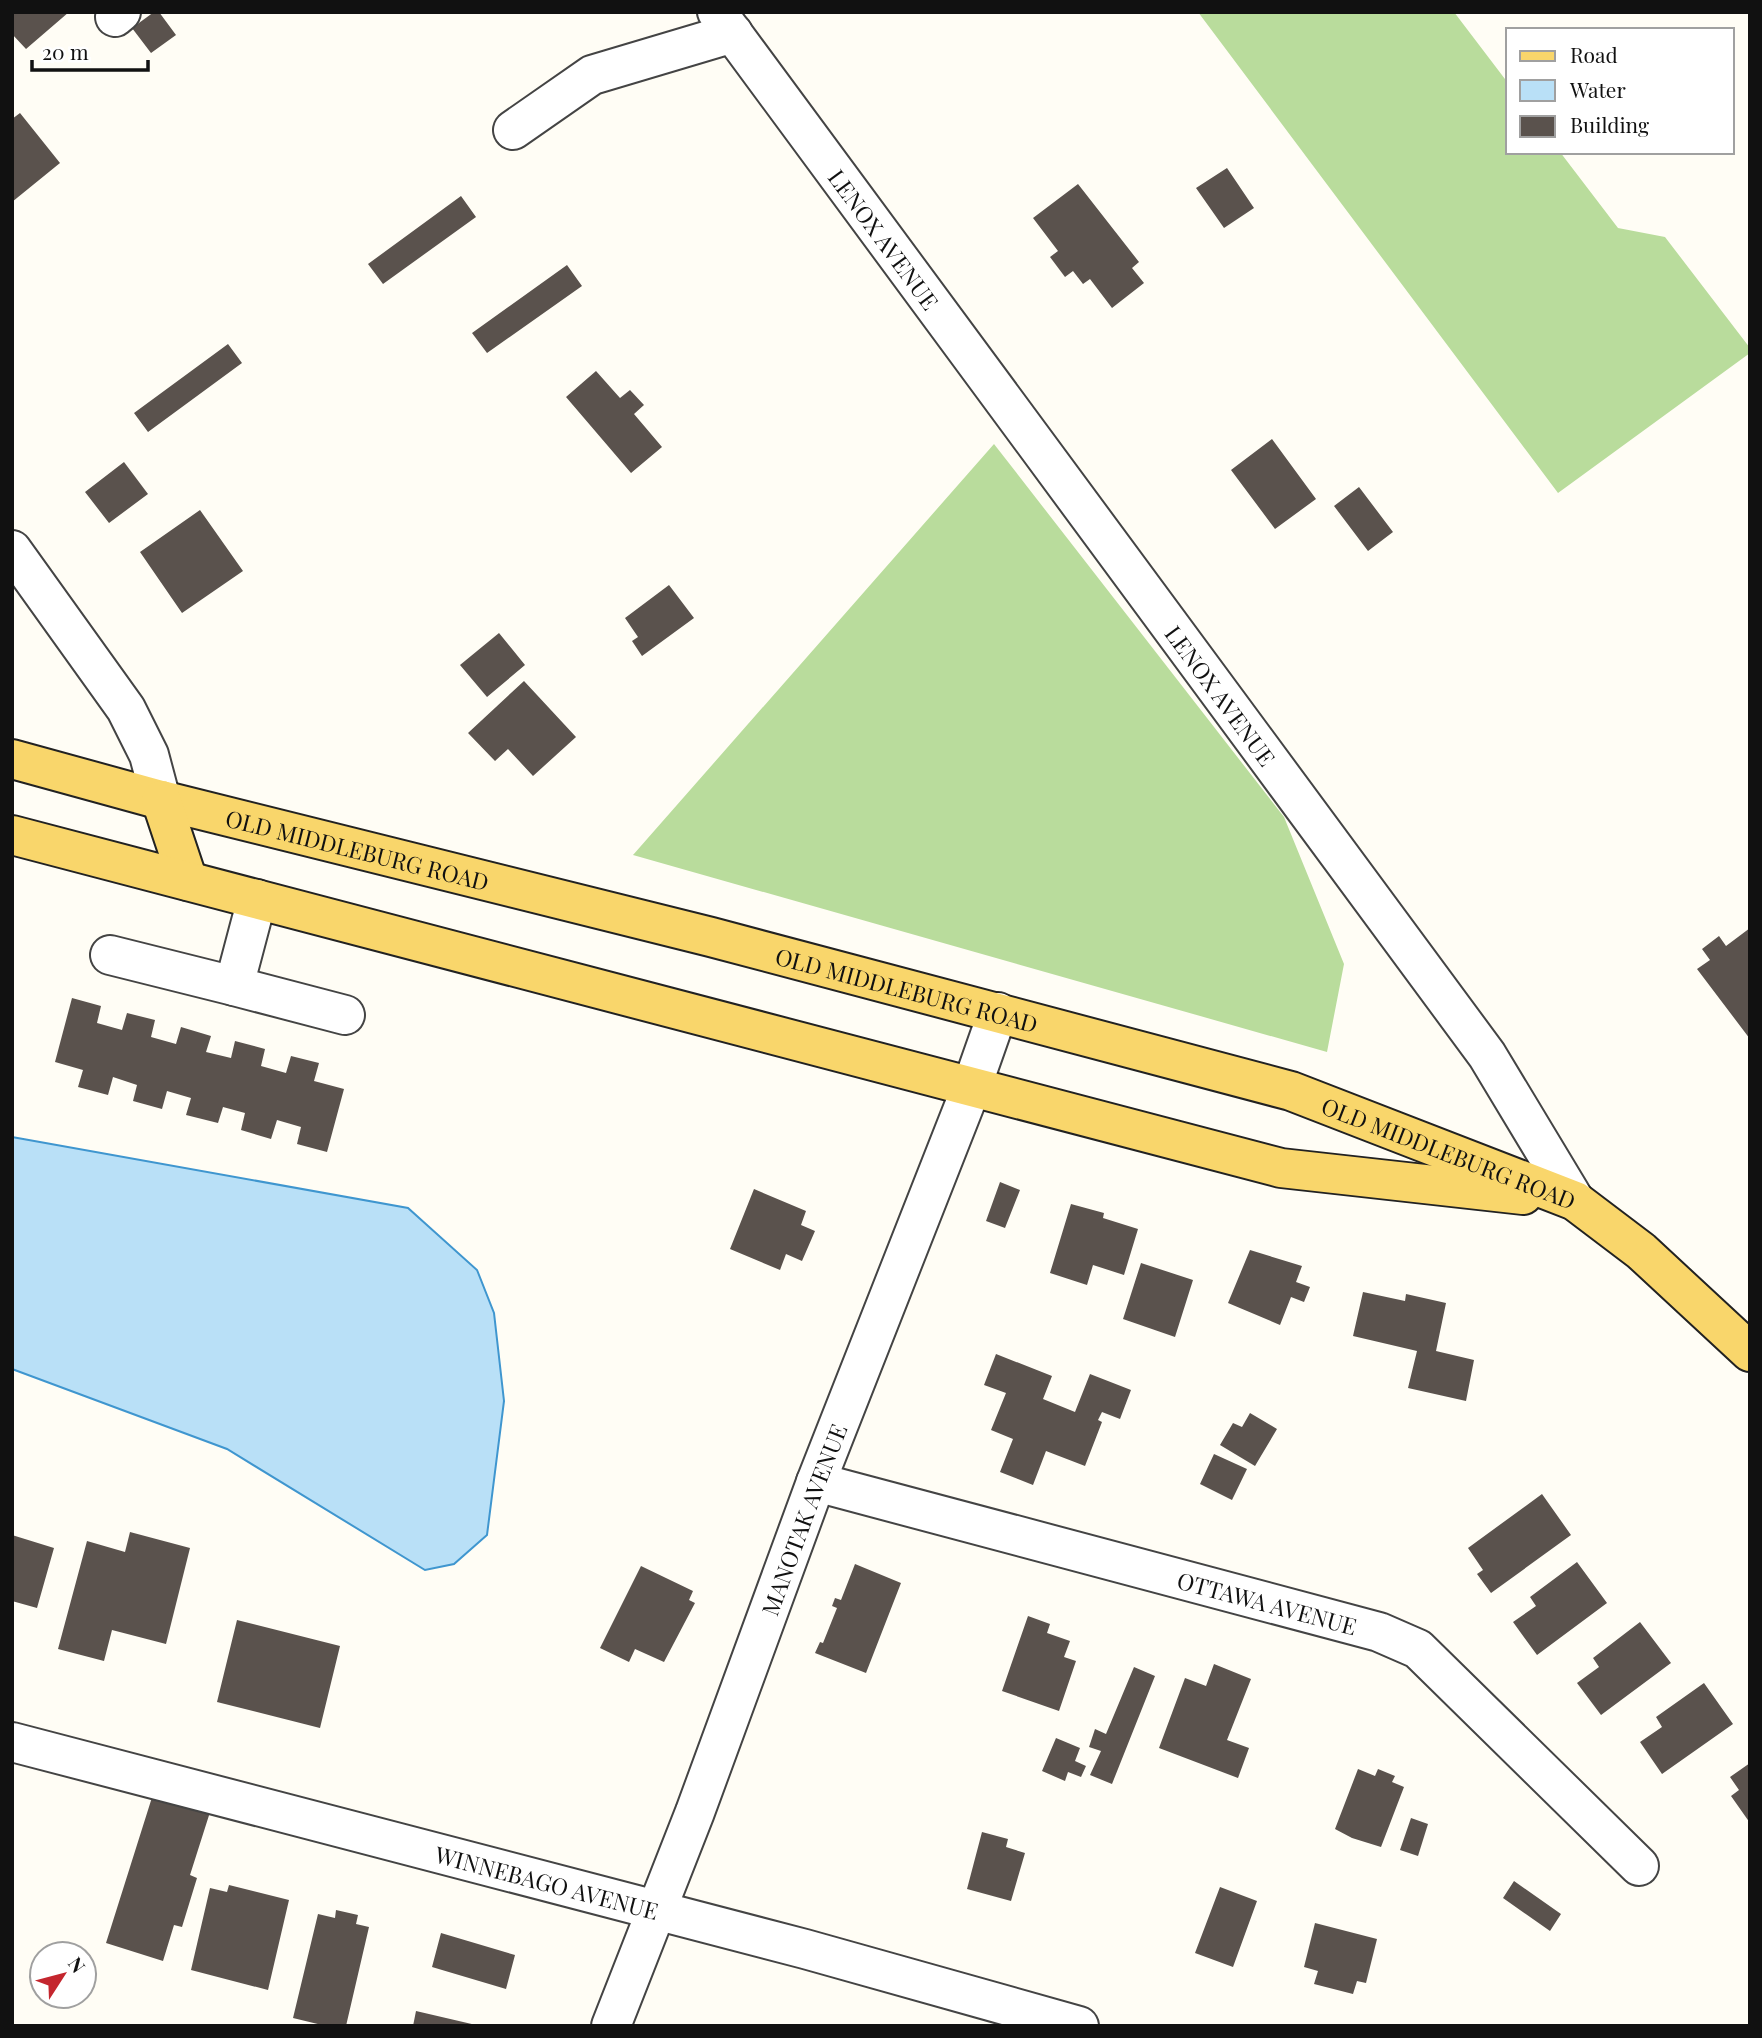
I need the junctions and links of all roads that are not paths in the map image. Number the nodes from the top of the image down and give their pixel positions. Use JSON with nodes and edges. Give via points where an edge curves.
{"nodes":[{"id":1,"x":725,"y":23,"type":"edge"},
{"id":2,"x":513,"y":130,"type":"dead end"},
{"id":3,"x":12,"y":550,"type":"edge"},
{"id":4,"x":12,"y":759,"type":"edge"},
{"id":5,"x":161,"y":800,"type":"junction"},
{"id":6,"x":12,"y":835,"type":"edge"},
{"id":7,"x":188,"y":881,"type":"junction"},
{"id":8,"x":257,"y":899,"type":"junction"},
{"id":9,"x":110,"y":955,"type":"dead end"},
{"id":10,"x":234,"y":986,"type":"junction"},
{"id":11,"x":998,"y":1012,"type":"junction"},
{"id":12,"x":345,"y":1015,"type":"dead end"},
{"id":13,"x":972,"y":1086,"type":"junction"},
{"id":14,"x":1575,"y":1201,"type":"junction"},
{"id":15,"x":1750,"y":1352,"type":"edge"},
{"id":16,"x":816,"y":1482,"type":"junction"},
{"id":17,"x":12,"y":1742,"type":"edge"},
{"id":18,"x":1639,"y":1866,"type":"dead end"},
{"id":19,"x":656,"y":1910,"type":"junction"},
{"id":20,"x":611,"y":2026,"type":"edge"},
{"id":21,"x":1079,"y":2026,"type":"edge"}],
"edges":[{"from":1,"to":2,"type":"street","via":[[592,75]]},
{"from":1,"to":14,"type":"street","name":"LENOX AVENUE","via":[[1487,1055]]},
{"from":3,"to":5,"type":"street","via":[[126,709],[149,755]]},
{"from":4,"to":5,"type":"main road","name":"OLD MIDDLEBURG ROAD"},
{"from":5,"to":7,"type":"main road"},
{"from":5,"to":11,"type":"main road","name":"OLD MIDDLEBURG ROAD"},
{"from":6,"to":7,"type":"main road","name":"OLD MIDDLEBURG ROAD"},
{"from":7,"to":8,"type":"main road","name":"OLD MIDDLEBURG ROAD"},
{"from":8,"to":10,"type":"street"},
{"from":8,"to":13,"type":"main road","name":"OLD MIDDLEBURG ROAD"},
{"from":9,"to":10,"type":"street"},
{"from":10,"to":12,"type":"street"},
{"from":11,"to":13,"type":"street","name":"MANOTAK AVENUE"},
{"from":11,"to":14,"type":"main road","name":"OLD MIDDLEBURG ROAD","via":[[1291,1091]]},
{"from":13,"to":14,"type":"main road","name":"OLD MIDDLEBURG ROAD","via":[[1281,1168]]},
{"from":13,"to":16,"type":"street","name":"MANOTAK AVENUE"},
{"from":14,"to":15,"type":"main road","name":"LENOX AVENUE","via":[[1641,1251]]},
{"from":16,"to":18,"type":"street","name":"OTTAWA AVENUE","via":[[1380,1632],[1418,1649]]},
{"from":16,"to":19,"type":"street","name":"MANOTAK AVENUE"},
{"from":17,"to":19,"type":"street","name":"WINNEBAGO AVENUE"},
{"from":19,"to":20,"type":"street","name":"MANOTAK AVENUE"},
{"from":19,"to":21,"type":"street","name":"WINNEBAGO AVENUE"}]}
